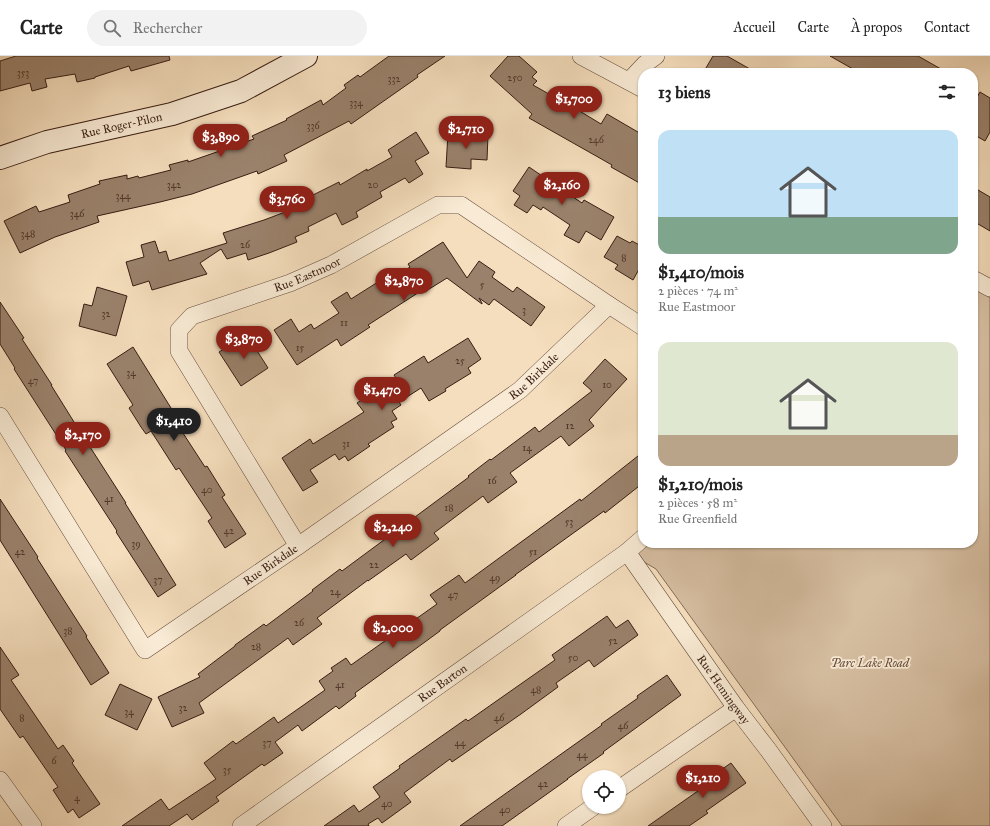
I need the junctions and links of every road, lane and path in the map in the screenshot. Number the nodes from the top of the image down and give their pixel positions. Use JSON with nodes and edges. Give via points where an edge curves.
{"nodes":[{"id":1,"x":306,"y":56,"type":"edge"},
{"id":2,"x":581,"y":56,"type":"edge"},
{"id":3,"x":656,"y":56,"type":"edge"},
{"id":4,"x":643,"y":68,"type":"edge"},
{"id":5,"x":636,"y":85,"type":"edge"},
{"id":6,"x":0,"y":158,"type":"edge"},
{"id":7,"x":978,"y":282,"type":"edge"},
{"id":8,"x":990,"y":288,"type":"edge"},
{"id":9,"x":609,"y":305,"type":"junction"},
{"id":10,"x":638,"y":323,"type":"edge"},
{"id":11,"x":0,"y":416,"type":"edge"},
{"id":12,"x":638,"y":542,"type":"edge"},
{"id":13,"x":298,"y":546,"type":"junction"},
{"id":14,"x":626,"y":552,"type":"junction"},
{"id":15,"x":736,"y":708,"type":"junction"},
{"id":16,"x":0,"y":780,"type":"edge"},
{"id":17,"x":626,"y":784,"type":"edge"},
{"id":18,"x":584,"y":814,"type":"edge"},
{"id":19,"x":33,"y":826,"type":"edge"},
{"id":20,"x":241,"y":826,"type":"edge"},
{"id":21,"x":566,"y":826,"type":"edge"},
{"id":22,"x":823,"y":826,"type":"edge"}],
"edges":[{"from":1,"to":6,"type":"street","name":"Rue Roger-Pilon","via":[[241,91],[172,114],[47,142]]},
{"from":2,"to":5,"type":"street"},
{"from":3,"to":4,"type":"street"},
{"from":7,"to":8,"type":"street"},
{"from":9,"to":10,"type":"street","name":"Rue Eastmoor"},
{"from":9,"to":13,"type":"street","name":"Rue Birkdale","via":[[520,390]]},
{"from":9,"to":13,"type":"street","name":"Rue Eastmoor","via":[[461,205],[438,205],[331,265],[290,283],[192,316],[179,330],[179,351]]},
{"from":11,"to":13,"type":"street","name":"Rue Birkdale","via":[[145,650]]},
{"from":12,"to":14,"type":"street","name":"Rue Barton"},
{"from":14,"to":15,"type":"street","name":"Rue Hemingway"},
{"from":14,"to":20,"type":"street","name":"Rue Barton"},
{"from":15,"to":17,"type":"street"},
{"from":15,"to":22,"type":"street","name":"Rue Hemingway"},
{"from":16,"to":19,"type":"street"},
{"from":18,"to":21,"type":"street"}]}
